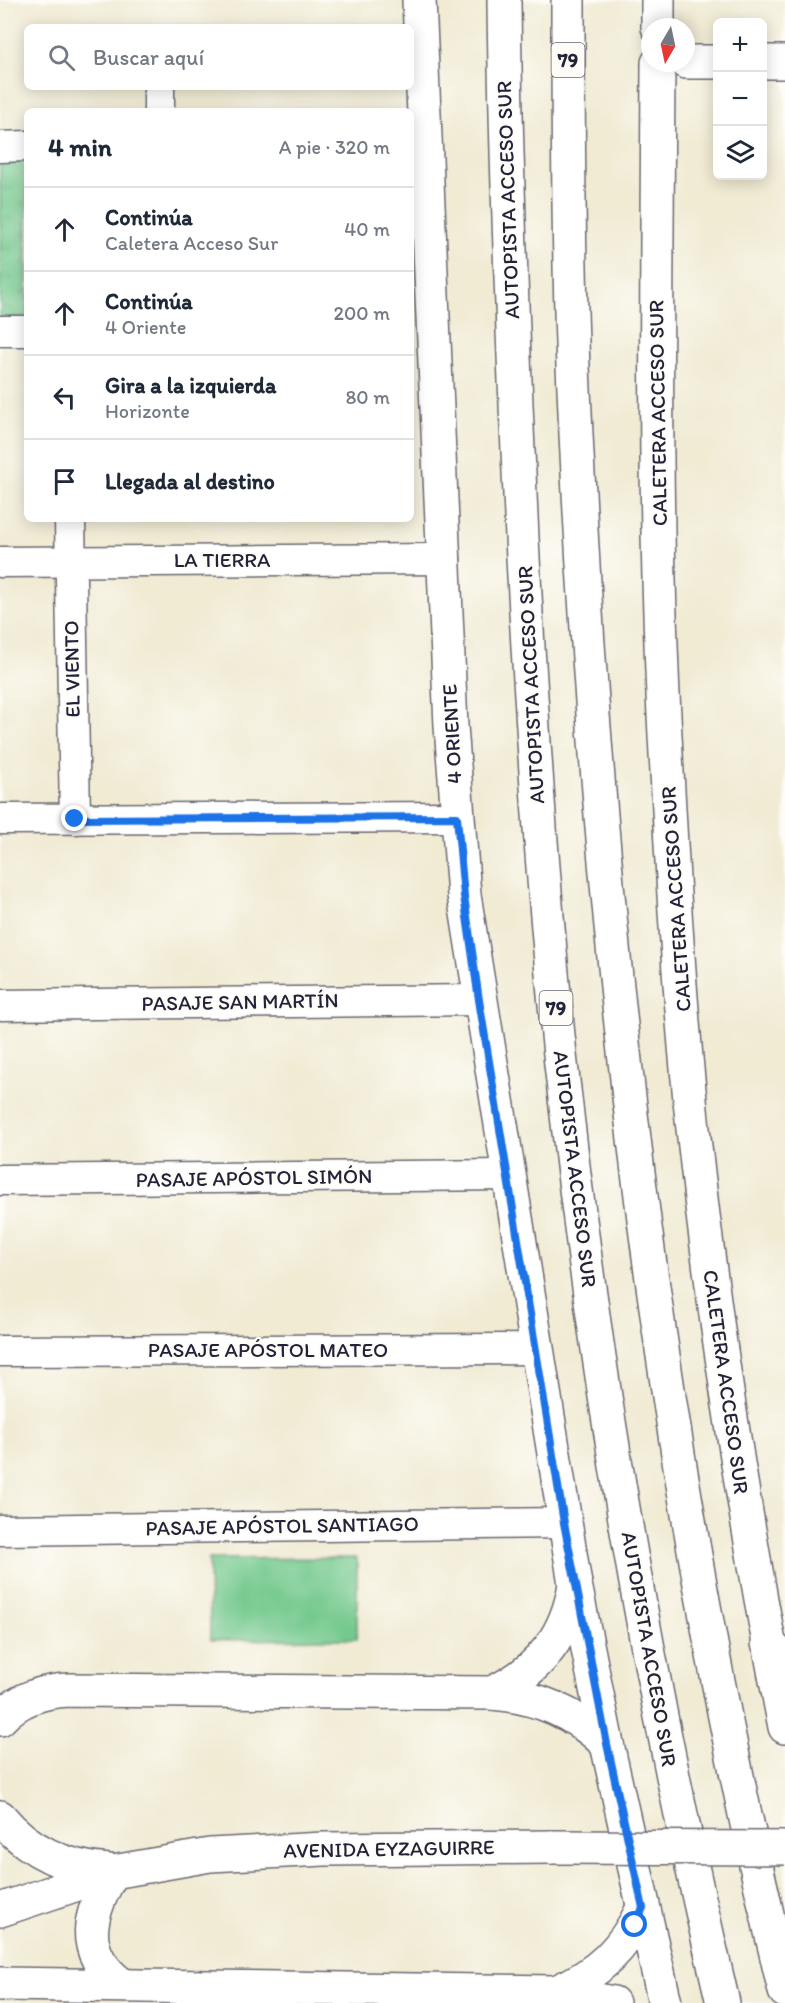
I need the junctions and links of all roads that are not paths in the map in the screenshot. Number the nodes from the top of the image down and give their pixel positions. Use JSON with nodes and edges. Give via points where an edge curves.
{"nodes":[{"id":1,"x":419,"y":0,"type":"edge"},
{"id":2,"x":504,"y":0,"type":"edge"},
{"id":3,"x":568,"y":0,"type":"edge"},
{"id":4,"x":658,"y":0,"type":"edge"},
{"id":5,"x":658,"y":18,"type":"edge"},
{"id":6,"x":695,"y":62,"type":"edge"},
{"id":7,"x":713,"y":62,"type":"edge"},
{"id":8,"x":767,"y":62,"type":"edge"},
{"id":9,"x":785,"y":62,"type":"edge"},
{"id":10,"x":658,"y":72,"type":"edge"},
{"id":11,"x":159,"y":90,"type":"edge"},
{"id":12,"x":159,"y":108,"type":"edge"},
{"id":13,"x":24,"y":146,"type":"edge"},
{"id":14,"x":0,"y":147,"type":"edge"},
{"id":15,"x":422,"y":329,"type":"edge"},
{"id":16,"x":0,"y":331,"type":"edge"},
{"id":17,"x":24,"y":331,"type":"edge"},
{"id":18,"x":70,"y":522,"type":"edge"},
{"id":19,"x":445,"y":559,"type":"junction"},
{"id":20,"x":71,"y":561,"type":"junction"},
{"id":21,"x":0,"y":562,"type":"edge"},
{"id":22,"x":457,"y":817,"type":"junction"},
{"id":23,"x":0,"y":819,"type":"edge"},
{"id":24,"x":75,"y":819,"type":"junction"},
{"id":25,"x":479,"y":1000,"type":"junction"},
{"id":26,"x":0,"y":1005,"type":"edge"},
{"id":27,"x":508,"y":1176,"type":"junction"},
{"id":28,"x":0,"y":1180,"type":"edge"},
{"id":29,"x":536,"y":1349,"type":"junction"},
{"id":30,"x":0,"y":1351,"type":"edge"},
{"id":31,"x":564,"y":1523,"type":"junction"},
{"id":32,"x":0,"y":1530,"type":"edge"},
{"id":33,"x":575,"y":1584,"type":"junction"},
{"id":34,"x":777,"y":1652,"type":"edge"},
{"id":35,"x":492,"y":1693,"type":"junction"},
{"id":36,"x":0,"y":1719,"type":"edge"},
{"id":37,"x":785,"y":1727,"type":"edge"},
{"id":38,"x":607,"y":1744,"type":"junction"},
{"id":39,"x":0,"y":1817,"type":"edge"},
{"id":40,"x":785,"y":1848,"type":"edge"},
{"id":41,"x":113,"y":1872,"type":"junction"},
{"id":42,"x":643,"y":1908,"type":"junction"},
{"id":43,"x":0,"y":1910,"type":"edge"},
{"id":44,"x":0,"y":1984,"type":"edge"},
{"id":45,"x":120,"y":1984,"type":"junction"},
{"id":46,"x":785,"y":1991,"type":"edge"},
{"id":47,"x":556,"y":1992,"type":"junction"},
{"id":48,"x":613,"y":2003,"type":"edge"},
{"id":49,"x":665,"y":2003,"type":"edge"},
{"id":50,"x":723,"y":2003,"type":"edge"}],
"edges":[{"from":1,"to":15,"type":"main road","name":"4 ORIENTE","via":[[423,52]]},
{"from":2,"to":50,"type":"main road","name":"AUTOPISTA ACCESO SUR","number":"79","via":[[506,199],[527,633],[561,1062],[601,1367],[636,1579],[667,1754]]},
{"from":3,"to":46,"type":"main road","number":"79","via":[[572,338],[582,556],[610,903],[631,1104],[672,1406],[723,1713]]},
{"from":4,"to":5,"type":"main road"},
{"from":6,"to":7,"type":"main road"},
{"from":8,"to":9,"type":"main road"},
{"from":10,"to":34,"type":"main road","name":"CALETERA ACCESO SUR","via":[[656,407],[664,720],[693,1123],[744,1502]]},
{"from":11,"to":12,"type":"street"},
{"from":13,"to":14,"type":"street"},
{"from":15,"to":19,"type":"main road","name":"4 ORIENTE"},
{"from":16,"to":17,"type":"street"},
{"from":18,"to":20,"type":"street","name":"EL VIENTO"},
{"from":19,"to":20,"type":"street","name":"LA TIERRA"},
{"from":19,"to":22,"type":"main road","name":"4 ORIENTE"},
{"from":20,"to":21,"type":"street","name":"LA TIERRA"},
{"from":20,"to":24,"type":"street","name":"EL VIENTO"},
{"from":22,"to":24,"type":"street"},
{"from":22,"to":25,"type":"main road","name":"4 ORIENTE"},
{"from":23,"to":24,"type":"street"},
{"from":25,"to":26,"type":"street","name":"PASAJE SAN MARTÍN"},
{"from":25,"to":27,"type":"main road","name":"4 ORIENTE"},
{"from":27,"to":28,"type":"street","name":"PASAJE APÓSTOL SIMÓN"},
{"from":27,"to":29,"type":"main road","name":"4 ORIENTE"},
{"from":29,"to":30,"type":"street","name":"PASAJE APÓSTOL MATEO"},
{"from":29,"to":31,"type":"main road","name":"4 ORIENTE"},
{"from":31,"to":32,"type":"street","name":"PASAJE APÓSTOL SANTIAGO"},
{"from":31,"to":33,"type":"main road","name":"4 ORIENTE"},
{"from":33,"to":35,"type":"main road","via":[[566,1621],[546,1655],[522,1677]]},
{"from":33,"to":38,"type":"main road","name":"4 ORIENTE"},
{"from":34,"to":37,"type":"main road","name":"CALETERA ACCESO SUR"},
{"from":35,"to":36,"type":"main road","via":[[69,1690],[34,1695]]},
{"from":35,"to":38,"type":"main road","via":[[527,1698],[561,1709]]},
{"from":38,"to":42,"type":"main road"},
{"from":39,"to":41,"type":"main road","via":[[39,1852],[79,1868]]},
{"from":40,"to":41,"type":"main road","name":"AVENIDA EYZAGUIRRE","bridge":true,"via":[[267,1850],[210,1855]]},
{"from":41,"to":43,"type":"main road","name":"AVENIDA EYZAGUIRRE"},
{"from":41,"to":45,"type":"main road","via":[[93,1915],[91,1942],[101,1966]]},
{"from":42,"to":47,"type":"main road","via":[[614,1955],[586,1978]]},
{"from":42,"to":49,"type":"main road"},
{"from":44,"to":45,"type":"main road"},
{"from":45,"to":47,"type":"main road"},
{"from":47,"to":48,"type":"main road"}]}
